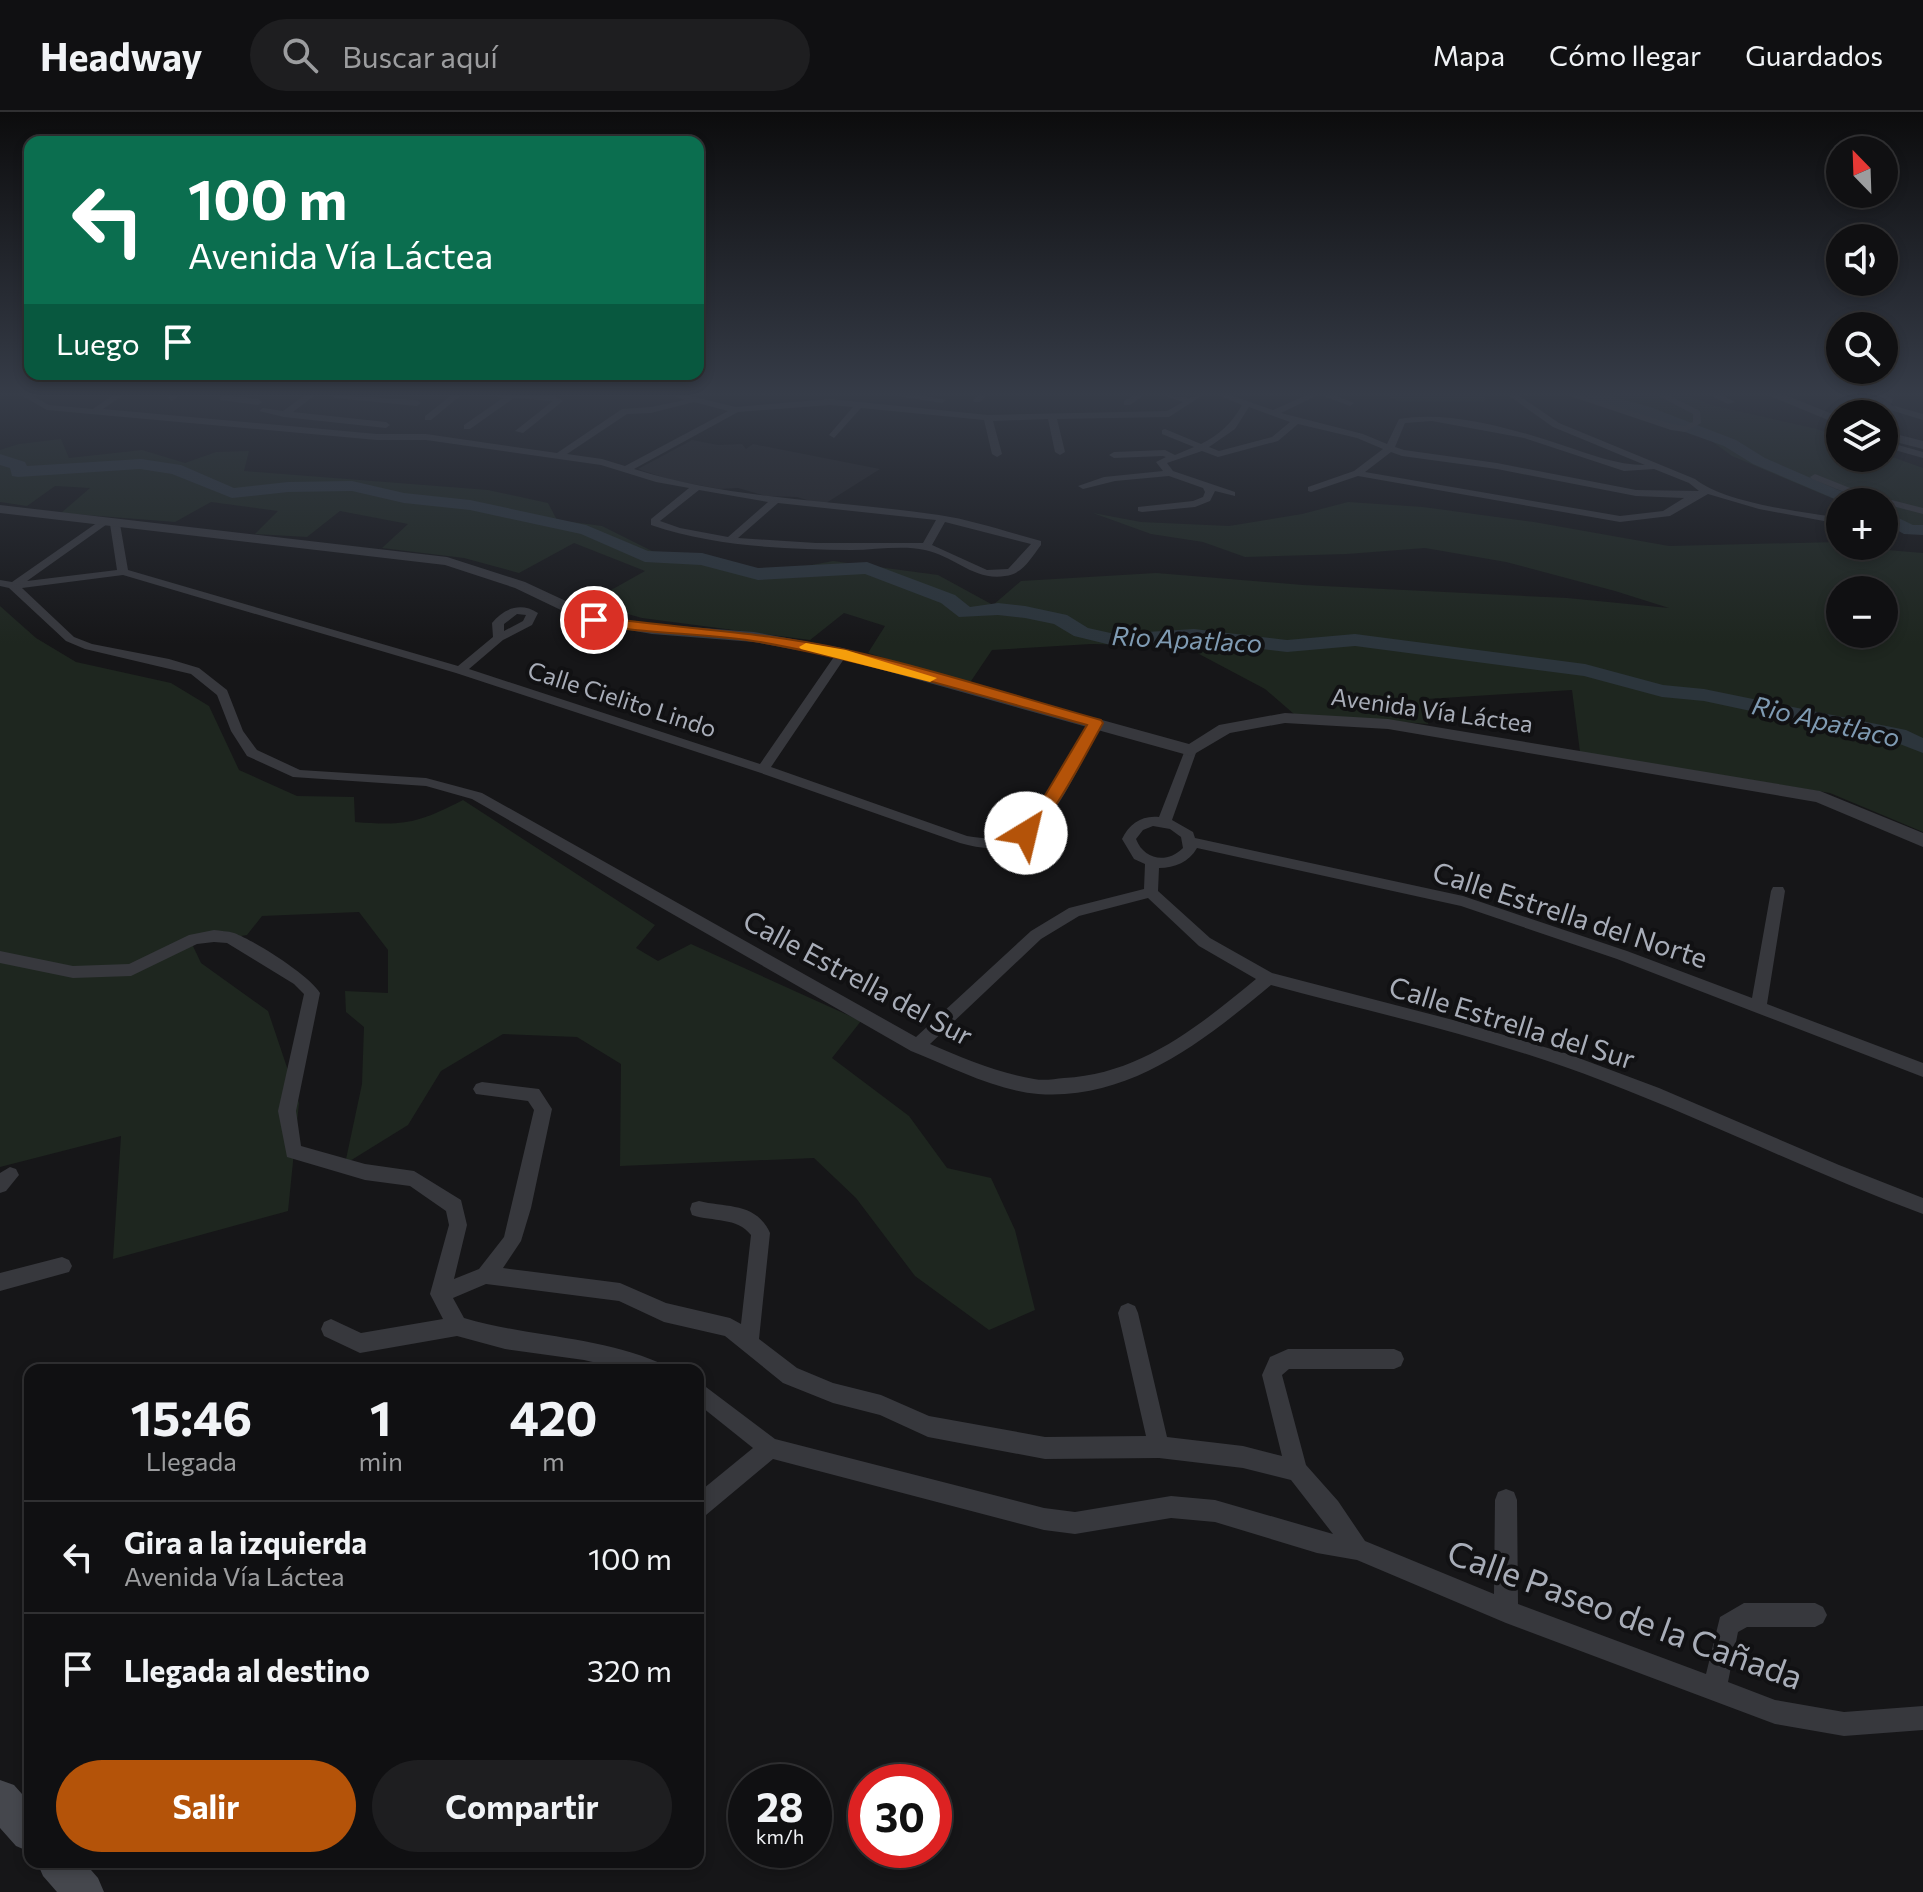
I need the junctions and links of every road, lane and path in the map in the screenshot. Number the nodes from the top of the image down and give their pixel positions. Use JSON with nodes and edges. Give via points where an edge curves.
{"nodes":[{"id":1,"x":653,"y":478,"type":"edge"},
{"id":2,"x":1104,"y":478,"type":"edge"},
{"id":3,"x":1183,"y":478,"type":"edge"},
{"id":4,"x":1342,"y":478,"type":"edge"},
{"id":5,"x":1386,"y":478,"type":"edge"},
{"id":6,"x":1552,"y":478,"type":"edge"},
{"id":7,"x":1678,"y":478,"type":"edge"},
{"id":8,"x":1818,"y":478,"type":"edge"},
{"id":9,"x":1083,"y":486,"type":"dead end"},
{"id":10,"x":697,"y":487,"type":"junction"},
{"id":11,"x":1208,"y":488,"type":"junction"},
{"id":12,"x":1311,"y":489,"type":"dead end"},
{"id":13,"x":1707,"y":491,"type":"junction"},
{"id":14,"x":1232,"y":494,"type":"dead end"},
{"id":15,"x":1695,"y":496,"type":"junction"},
{"id":16,"x":776,"y":500,"type":"junction"},
{"id":17,"x":0,"y":509,"type":"edge"},
{"id":18,"x":1142,"y":509,"type":"dead end"},
{"id":19,"x":1923,"y":511,"type":"edge"},
{"id":20,"x":942,"y":518,"type":"junction"},
{"id":21,"x":1826,"y":518,"type":"edge"},
{"id":22,"x":110,"y":523,"type":"junction"},
{"id":23,"x":732,"y":538,"type":"junction"},
{"id":24,"x":926,"y":546,"type":"junction"},
{"id":25,"x":123,"y":572,"type":"junction"},
{"id":26,"x":6,"y":584,"type":"edge"},
{"id":27,"x":499,"y":638,"type":"dead end"},
{"id":28,"x":842,"y":653,"type":"junction"},
{"id":29,"x":460,"y":670,"type":"junction"},
{"id":30,"x":1096,"y":723,"type":"junction"},
{"id":31,"x":1191,"y":750,"type":"junction"},
{"id":32,"x":763,"y":769,"type":"junction"},
{"id":33,"x":1164,"y":822,"type":"junction"},
{"id":34,"x":1923,"y":840,"type":"edge"},
{"id":35,"x":1190,"y":842,"type":"junction"},
{"id":36,"x":1152,"y":862,"type":"junction"},
{"id":37,"x":1778,"y":891,"type":"dead end"},
{"id":38,"x":1151,"y":892,"type":"junction"},
{"id":39,"x":0,"y":957,"type":"edge"},
{"id":40,"x":1268,"y":978,"type":"junction"},
{"id":41,"x":1758,"y":1007,"type":"junction"},
{"id":42,"x":917,"y":1046,"type":"junction"},
{"id":43,"x":1923,"y":1070,"type":"edge"},
{"id":44,"x":482,"y":1089,"type":"dead end"},
{"id":45,"x":1923,"y":1206,"type":"edge"},
{"id":46,"x":699,"y":1209,"type":"dead end"},
{"id":47,"x":62,"y":1266,"type":"dead end"},
{"id":48,"x":486,"y":1275,"type":"junction"},
{"id":49,"x":0,"y":1282,"type":"edge"},
{"id":50,"x":440,"y":1294,"type":"junction"},
{"id":51,"x":1128,"y":1313,"type":"dead end"},
{"id":52,"x":457,"y":1326,"type":"junction"},
{"id":53,"x":331,"y":1329,"type":"dead end"},
{"id":54,"x":749,"y":1341,"type":"junction"},
{"id":55,"x":1394,"y":1359,"type":"dead end"},
{"id":56,"x":633,"y":1364,"type":"edge"},
{"id":57,"x":704,"y":1396,"type":"edge"},
{"id":58,"x":1159,"y":1447,"type":"junction"},
{"id":59,"x":770,"y":1448,"type":"junction"},
{"id":60,"x":1297,"y":1471,"type":"junction"},
{"id":61,"x":1506,"y":1500,"type":"dead end"},
{"id":62,"x":704,"y":1502,"type":"edge"},
{"id":63,"x":1357,"y":1549,"type":"junction"},
{"id":64,"x":1506,"y":1611,"type":"junction"},
{"id":65,"x":1815,"y":1615,"type":"dead end"},
{"id":66,"x":1715,"y":1688,"type":"junction"},
{"id":67,"x":1923,"y":1718,"type":"edge"},
{"id":68,"x":0,"y":1799,"type":"edge"},
{"id":69,"x":24,"y":1825,"type":"edge"},
{"id":70,"x":62,"y":1868,"type":"edge"},
{"id":71,"x":84,"y":1892,"type":"edge"}],
"edges":[{"from":1,"to":10,"type":"street"},
{"from":2,"to":9,"type":"street"},
{"from":3,"to":11,"type":"street"},
{"from":4,"to":12,"type":"street"},
{"from":5,"to":15,"type":"street","via":[[1620,519],[1666,514]]},
{"from":6,"to":15,"type":"street","via":[[1636,493]]},
{"from":7,"to":13,"type":"street"},
{"from":8,"to":19,"type":"street"},
{"from":10,"to":16,"type":"street"},
{"from":10,"to":23,"type":"street","via":[[655,523]]},
{"from":11,"to":14,"type":"street"},
{"from":11,"to":18,"type":"street","via":[[1207,499],[1195,504]]},
{"from":13,"to":15,"type":"street"},
{"from":13,"to":21,"type":"street"},
{"from":16,"to":20,"type":"street"},
{"from":16,"to":23,"type":"street"},
{"from":17,"to":22,"type":"street"},
{"from":20,"to":24,"type":"street"},
{"from":20,"to":24,"type":"street","via":[[1037,543],[1009,572],[970,568]]},
{"from":22,"to":25,"type":"street"},
{"from":22,"to":26,"type":"street"},
{"from":22,"to":28,"type":"street","via":[[447,561],[520,585],[594,620],[754,637]]},
{"from":23,"to":24,"type":"street","via":[[826,546]]},
{"from":25,"to":26,"type":"street"},
{"from":25,"to":29,"type":"street","name":"Calle Cielito Lindo"},
{"from":26,"to":42,"type":"street","name":"Calle Estrella del Sur","via":[[70,639],[195,671],[223,693],[252,753],[298,774],[426,782],[477,796]]},
{"from":27,"to":29,"type":"street"},
{"from":28,"to":30,"type":"street"},
{"from":28,"to":32,"type":"street"},
{"from":29,"to":32,"type":"street","name":"Calle Cielito Lindo"},
{"from":30,"to":31,"type":"street"},
{"from":30,"to":32,"type":"street","name":"Calle Cielito Lindo","via":[[1040,817],[1026,833],[990,845]]},
{"from":31,"to":33,"type":"street"},
{"from":31,"to":34,"type":"street","name":"Avenida Vía Láctea","via":[[1225,729],[1285,718],[1388,724],[1820,797]]},
{"from":33,"to":35,"type":"street","via":[[1182,829]]},
{"from":33,"to":36,"type":"street","via":[[1136,827],[1129,839],[1135,853]]},
{"from":35,"to":36,"type":"street","via":[[1180,859]]},
{"from":35,"to":41,"type":"street","name":"Calle Estrella del Norte","via":[[1463,901]]},
{"from":36,"to":38,"type":"street"},
{"from":37,"to":41,"type":"street"},
{"from":38,"to":40,"type":"street","via":[[1193,935],[1227,960]]},
{"from":38,"to":42,"type":"street","via":[[1074,912],[1036,935]]},
{"from":39,"to":50,"type":"street","via":[[73,972],[131,970],[194,939],[214,936],[230,938],[300,980],[312,993],[287,1111],[293,1152],[414,1179],[454,1206],[458,1225]]},
{"from":40,"to":42,"type":"street","name":"Calle Estrella del Sur","via":[[1209,1027],[1139,1071],[1089,1083],[1038,1087],[986,1074]]},
{"from":40,"to":45,"type":"street","name":"Calle Estrella del Sur","via":[[1562,1059]]},
{"from":41,"to":43,"type":"street","name":"Calle Estrella del Norte"},
{"from":44,"to":48,"type":"street","via":[[533,1094],[543,1109],[512,1241]]},
{"from":46,"to":54,"type":"street","via":[[744,1215],[761,1233]]},
{"from":47,"to":49,"type":"street"},
{"from":48,"to":50,"type":"street"},
{"from":48,"to":54,"type":"street","via":[[620,1292],[664,1312],[730,1328]]},
{"from":50,"to":52,"type":"street"},
{"from":51,"to":58,"type":"street"},
{"from":52,"to":53,"type":"street","via":[[360,1343]]},
{"from":52,"to":56,"type":"street","via":[[577,1347]]},
{"from":54,"to":58,"type":"street","via":[[790,1376],[928,1426],[1045,1448]]},
{"from":55,"to":60,"type":"street","via":[[1288,1359],[1277,1364],[1272,1375]]},
{"from":57,"to":59,"type":"street","name":"Calle Paseo de la Cañada"},
{"from":58,"to":60,"type":"street","via":[[1243,1457]]},
{"from":59,"to":62,"type":"street"},
{"from":59,"to":63,"type":"street","name":"Calle Paseo de la Cañada","via":[[1044,1519],[1075,1523],[1171,1507],[1215,1511]]},
{"from":60,"to":63,"type":"street"},
{"from":61,"to":64,"type":"street"},
{"from":63,"to":64,"type":"street","name":"Calle Paseo de la Cañada"},
{"from":64,"to":66,"type":"street","name":"Calle Paseo de la Cañada"},
{"from":65,"to":66,"type":"street","via":[[1744,1615],[1728,1625]]},
{"from":66,"to":67,"type":"street","name":"Calle Paseo de la Cañada","via":[[1775,1712],[1844,1724]]},
{"from":68,"to":69,"type":"main road"},
{"from":70,"to":71,"type":"main road"}]}
